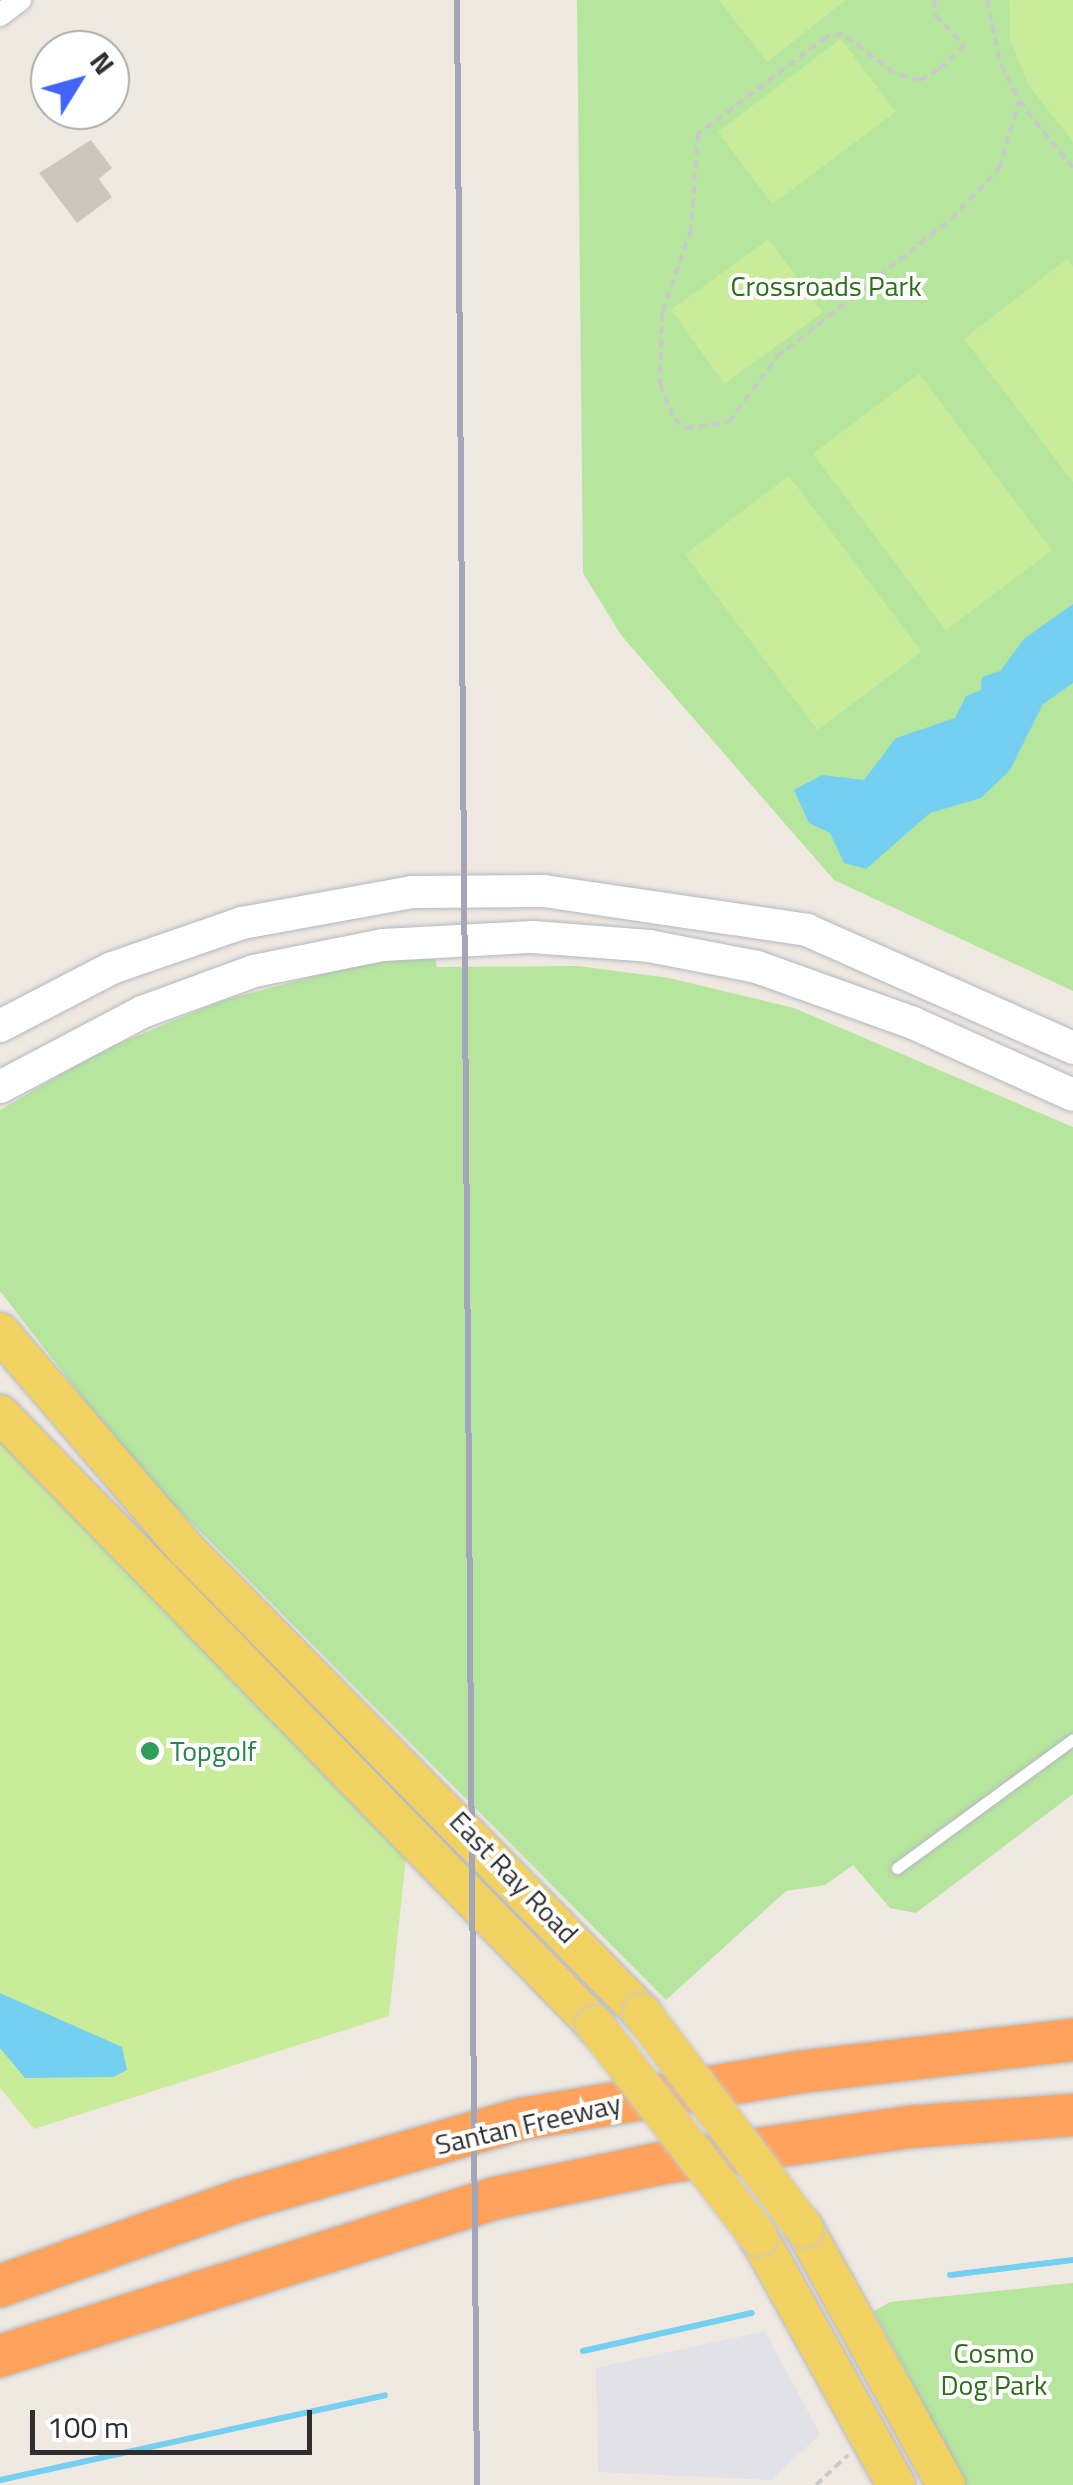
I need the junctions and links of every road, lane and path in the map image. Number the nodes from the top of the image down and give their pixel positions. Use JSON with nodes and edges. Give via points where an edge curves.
{"nodes":[{"id":1,"x":20,"y":0,"type":"edge"},
{"id":2,"x":934,"y":0,"type":"edge"},
{"id":3,"x":987,"y":0,"type":"edge"},
{"id":4,"x":0,"y":15,"type":"edge"},
{"id":5,"x":1019,"y":101,"type":"junction"},
{"id":6,"x":1073,"y":168,"type":"edge"},
{"id":7,"x":0,"y":1026,"type":"edge"},
{"id":8,"x":1073,"y":1048,"type":"edge"},
{"id":9,"x":0,"y":1087,"type":"edge"},
{"id":10,"x":1073,"y":1096,"type":"edge"},
{"id":11,"x":0,"y":1332,"type":"edge"},
{"id":12,"x":0,"y":1414,"type":"edge"},
{"id":13,"x":1073,"y":1739,"type":"edge"},
{"id":14,"x":897,"y":1868,"type":"dead end"},
{"id":15,"x":1073,"y":2040,"type":"edge"},
{"id":16,"x":1073,"y":2115,"type":"edge"},
{"id":17,"x":0,"y":2286,"type":"edge"},
{"id":18,"x":0,"y":2356,"type":"edge"},
{"id":19,"x":851,"y":2452,"type":"dead end"},
{"id":20,"x":816,"y":2485,"type":"edge"},
{"id":21,"x":896,"y":2485,"type":"edge"},
{"id":22,"x":946,"y":2485,"type":"edge"}],
"edges":[{"from":1,"to":4,"type":"street"},
{"from":2,"to":5,"type":"path","via":[[934,15],[964,45],[929,75],[894,73],[843,34],[826,36],[698,134],[691,230],[662,313],[660,384],[674,419],[686,428],[729,422],[776,357],[951,219],[999,169]]},
{"from":3,"to":5,"type":"path","via":[[1000,64]]},
{"from":5,"to":6,"type":"path"},
{"from":7,"to":8,"type":"main road","via":[[112,968],[242,923],[412,892],[544,891],[807,930]]},
{"from":9,"to":10,"type":"main road","via":[[142,1012],[254,972],[383,945],[533,937],[649,946],[757,967],[913,1023]]},
{"from":11,"to":22,"type":"main road","name":"East Ray Road","bridge":true,"via":[[188,1550],[642,2013],[804,2228]]},
{"from":12,"to":21,"type":"main road","name":"East Ray Road","bridge":true,"via":[[595,2025],[758,2236]]},
{"from":13,"to":14,"type":"lane"},
{"from":15,"to":17,"type":"highway","name":"Santan Freeway","via":[[800,2072],[522,2119],[241,2200]]},
{"from":16,"to":18,"type":"highway","via":[[738,2152],[496,2198]]},
{"from":19,"to":20,"type":"path"}]}
